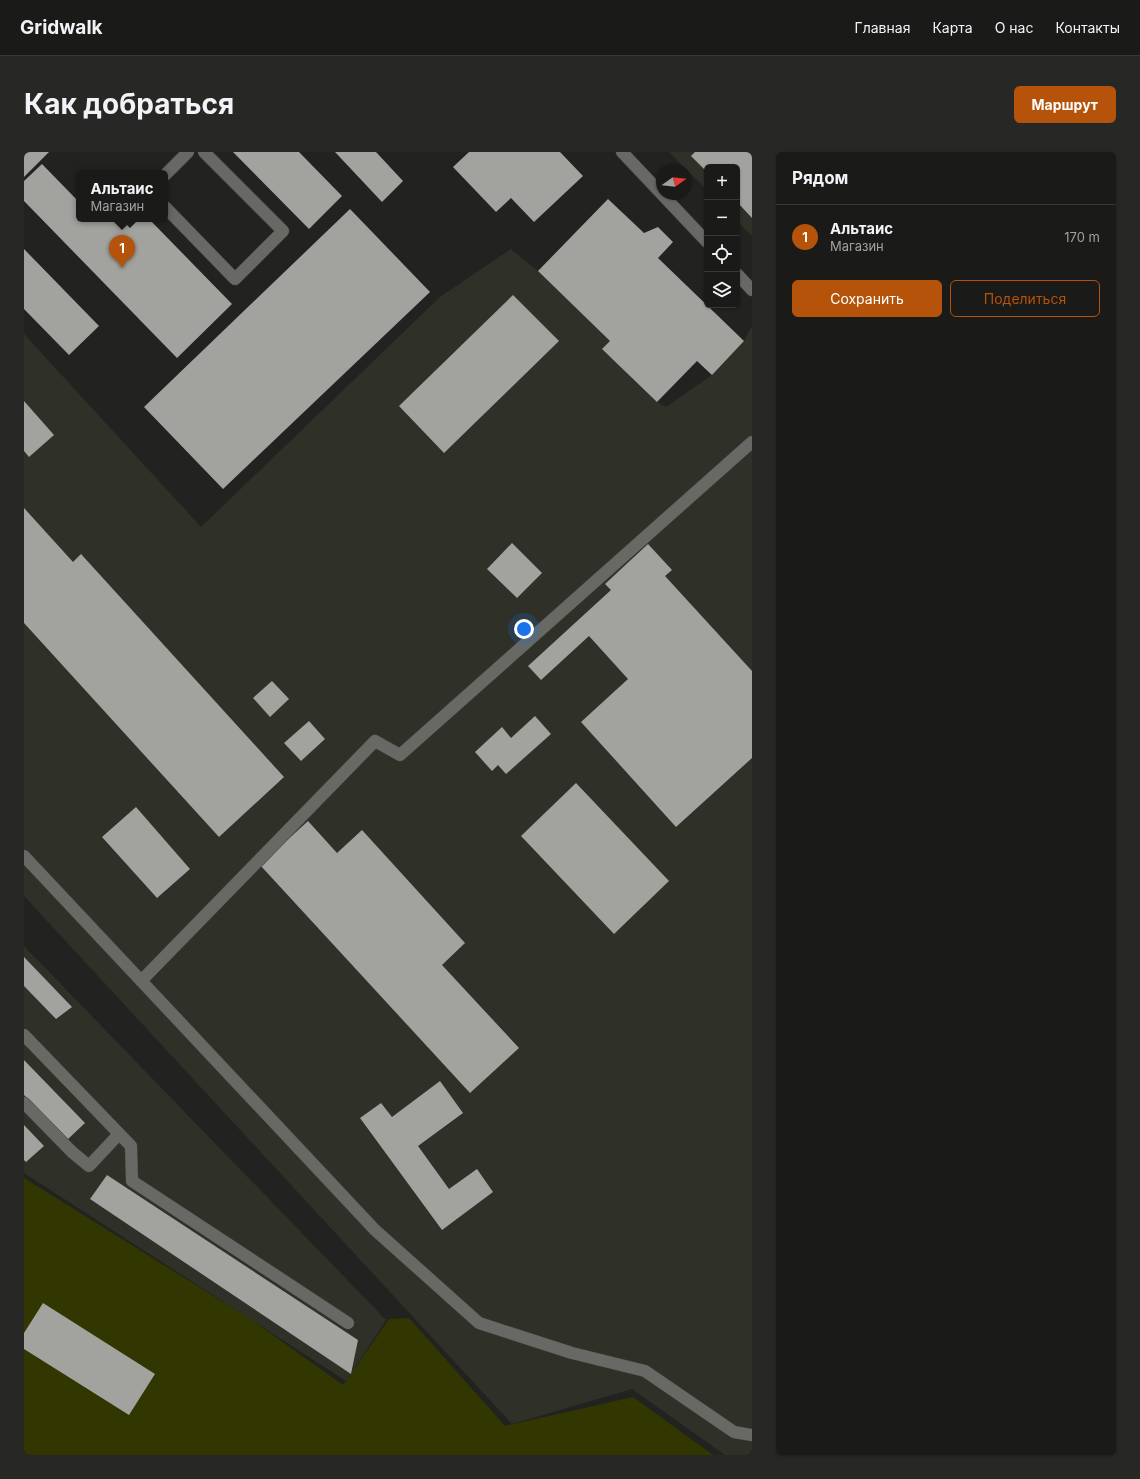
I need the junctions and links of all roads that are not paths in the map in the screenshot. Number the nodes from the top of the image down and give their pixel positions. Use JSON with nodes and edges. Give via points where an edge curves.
{"nodes":[{"id":1,"x":188,"y":152,"type":"edge"},
{"id":2,"x":204,"y":152,"type":"edge"},
{"id":3,"x":622,"y":152,"type":"edge"},
{"id":4,"x":168,"y":172,"type":"edge"},
{"id":5,"x":168,"y":211,"type":"edge"},
{"id":6,"x":704,"y":239,"type":"edge"},
{"id":7,"x":740,"y":277,"type":"edge"},
{"id":8,"x":752,"y":290,"type":"edge"},
{"id":9,"x":752,"y":442,"type":"edge"},
{"id":10,"x":24,"y":856,"type":"edge"},
{"id":11,"x":141,"y":981,"type":"junction"},
{"id":12,"x":24,"y":1035,"type":"edge"},
{"id":13,"x":24,"y":1103,"type":"edge"},
{"id":14,"x":119,"y":1134,"type":"junction"},
{"id":15,"x":348,"y":1323,"type":"dead end"},
{"id":16,"x":752,"y":1435,"type":"edge"}],
"edges":[{"from":1,"to":4,"type":"main road"},
{"from":2,"to":5,"type":"main road","via":[[282,231],[234,279]]},
{"from":3,"to":6,"type":"main road"},
{"from":7,"to":8,"type":"main road"},
{"from":9,"to":11,"type":"main road","via":[[400,755],[376,741]]},
{"from":10,"to":11,"type":"main road"},
{"from":11,"to":16,"type":"main road","via":[[375,1230],[479,1323],[572,1353],[645,1371],[734,1432]]},
{"from":12,"to":14,"type":"main road"},
{"from":13,"to":14,"type":"main road","via":[[89,1166]]},
{"from":14,"to":15,"type":"main road","via":[[131,1146],[132,1181]]}]}
